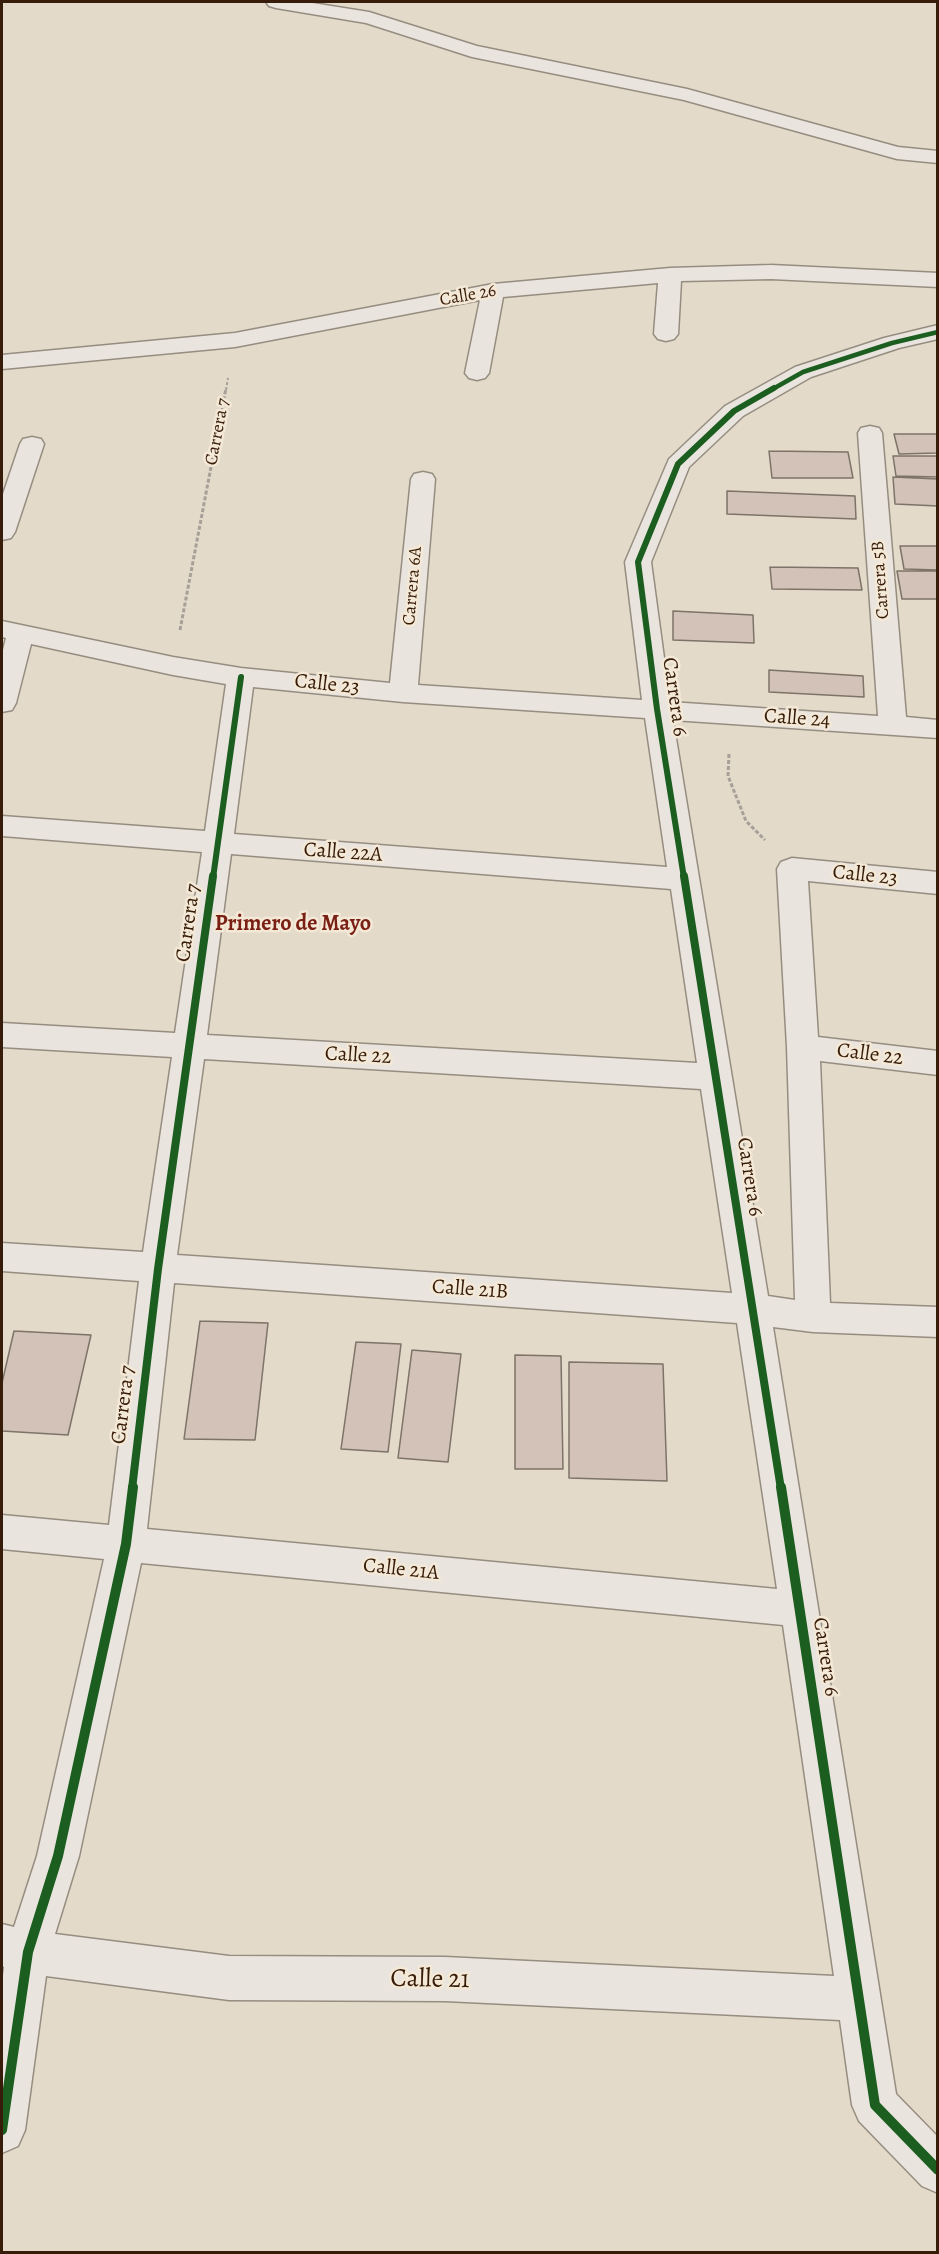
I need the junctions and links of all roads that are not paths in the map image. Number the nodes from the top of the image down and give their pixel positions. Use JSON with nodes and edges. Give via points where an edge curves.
{"nodes":[{"id":1,"x":276,"y":2,"type":"edge"},
{"id":2,"x":938,"y":157,"type":"edge"},
{"id":3,"x":670,"y":275,"type":"junction"},
{"id":4,"x":938,"y":280,"type":"edge"},
{"id":5,"x":493,"y":291,"type":"junction"},
{"id":6,"x":938,"y":332,"type":"edge"},
{"id":7,"x":666,"y":334,"type":"dead end"},
{"id":8,"x":2,"y":362,"type":"edge"},
{"id":9,"x":477,"y":373,"type":"dead end"},
{"id":10,"x":870,"y":433,"type":"dead end"},
{"id":11,"x":32,"y":444,"type":"dead end"},
{"id":12,"x":423,"y":479,"type":"dead end"},
{"id":13,"x":2,"y":532,"type":"edge"},
{"id":14,"x":11,"y":632,"type":"edge"},
{"id":15,"x":242,"y":677,"type":"junction"},
{"id":16,"x":403,"y":693,"type":"junction"},
{"id":17,"x":2,"y":703,"type":"edge"},
{"id":18,"x":657,"y":709,"type":"junction"},
{"id":19,"x":893,"y":727,"type":"junction"},
{"id":20,"x":938,"y":729,"type":"edge"},
{"id":21,"x":2,"y":825,"type":"edge"},
{"id":22,"x":218,"y":843,"type":"junction"},
{"id":23,"x":684,"y":879,"type":"junction"},
{"id":24,"x":938,"y":883,"type":"edge"},
{"id":25,"x":2,"y":1035,"type":"edge"},
{"id":26,"x":190,"y":1046,"type":"junction"},
{"id":27,"x":803,"y":1047,"type":"junction"},
{"id":28,"x":938,"y":1063,"type":"edge"},
{"id":29,"x":715,"y":1077,"type":"junction"},
{"id":30,"x":2,"y":1257,"type":"edge"},
{"id":31,"x":158,"y":1269,"type":"junction"},
{"id":32,"x":751,"y":1309,"type":"junction"},
{"id":33,"x":813,"y":1317,"type":"junction"},
{"id":34,"x":938,"y":1322,"type":"edge"},
{"id":35,"x":2,"y":1532,"type":"edge"},
{"id":36,"x":126,"y":1544,"type":"junction"},
{"id":37,"x":800,"y":1609,"type":"junction"},
{"id":38,"x":15,"y":1949,"type":"edge"},
{"id":39,"x":860,"y":1999,"type":"junction"},
{"id":40,"x":2,"y":2130,"type":"edge"},
{"id":41,"x":938,"y":2170,"type":"edge"}],
"edges":[{"from":1,"to":2,"type":"street","via":[[369,18],[472,51],[687,95],[897,153]]},
{"from":3,"to":4,"type":"street","name":"Calle 26","via":[[771,272]]},
{"from":3,"to":5,"type":"street","name":"Calle 26"},
{"from":3,"to":7,"type":"street"},
{"from":5,"to":8,"type":"street","name":"Calle 26","via":[[235,340]]},
{"from":5,"to":9,"type":"street"},
{"from":6,"to":18,"type":"street","name":"Carrera 6","via":[[803,372],[734,411],[678,464],[639,561]]},
{"from":10,"to":19,"type":"street","name":"Carrera 5B"},
{"from":11,"to":13,"type":"street"},
{"from":12,"to":16,"type":"street","name":"Carrera 6A"},
{"from":14,"to":15,"type":"street","name":"Calle 23"},
{"from":14,"to":17,"type":"street"},
{"from":15,"to":16,"type":"street","name":"Calle 23"},
{"from":15,"to":22,"type":"street","name":"Carrera 7"},
{"from":16,"to":18,"type":"street","name":"Calle 23"},
{"from":18,"to":19,"type":"street","name":"Calle 24"},
{"from":18,"to":23,"type":"street","name":"Carrera 6"},
{"from":19,"to":20,"type":"street","name":"Calle 24"},
{"from":21,"to":22,"type":"street","name":"Calle 22A"},
{"from":22,"to":23,"type":"street","name":"Calle 22A"},
{"from":22,"to":26,"type":"street","name":"Carrera 7"},
{"from":23,"to":29,"type":"street","name":"Carrera 6"},
{"from":24,"to":27,"type":"street","name":"Calle 23","via":[[792,869]]},
{"from":25,"to":26,"type":"street","name":"Calle 22"},
{"from":26,"to":29,"type":"street","name":"Calle 22"},
{"from":26,"to":31,"type":"street","name":"Carrera 7"},
{"from":27,"to":28,"type":"street","name":"Calle 22"},
{"from":27,"to":33,"type":"street"},
{"from":29,"to":32,"type":"street","name":"Carrera 6"},
{"from":30,"to":31,"type":"street","name":"Calle 21B"},
{"from":31,"to":32,"type":"street","name":"Calle 21B"},
{"from":31,"to":36,"type":"street","name":"Carrera 7"},
{"from":32,"to":33,"type":"street","name":"Calle 21B"},
{"from":32,"to":37,"type":"street","name":"Carrera 6"},
{"from":33,"to":34,"type":"street","name":"Calle 21B"},
{"from":35,"to":36,"type":"street","name":"Calle 21A"},
{"from":36,"to":37,"type":"street","name":"Calle 21A"},
{"from":36,"to":38,"type":"street","name":"Carrera 7","via":[[58,1856]]},
{"from":37,"to":39,"type":"street","name":"Carrera 6"},
{"from":38,"to":39,"type":"street","name":"Calle 21","via":[[229,1978],[445,1979]]},
{"from":38,"to":40,"type":"street","name":"Carrera 7"},
{"from":39,"to":41,"type":"street","name":"Carrera 6","via":[[875,2105]]}]}
